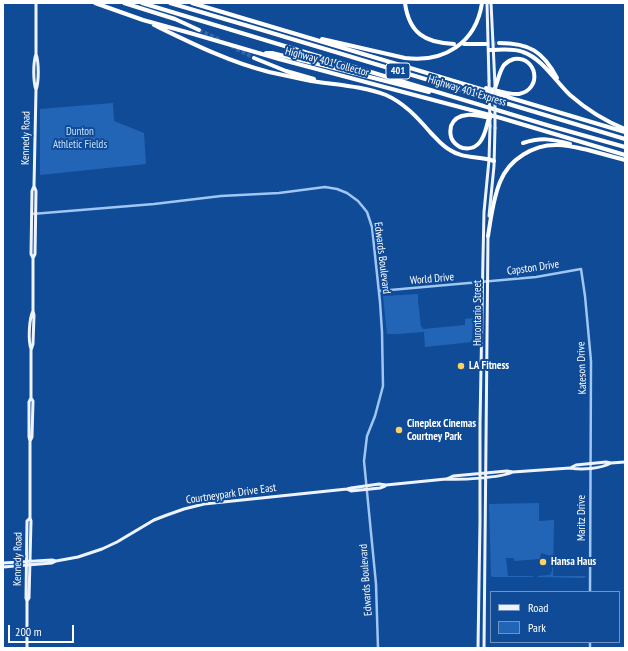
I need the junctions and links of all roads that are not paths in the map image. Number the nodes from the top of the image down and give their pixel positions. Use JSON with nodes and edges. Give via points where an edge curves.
{"nodes":[{"id":1,"x":36,"y":3,"type":"edge"},
{"id":2,"x":95,"y":3,"type":"edge"},
{"id":3,"x":124,"y":3,"type":"edge"},
{"id":4,"x":142,"y":3,"type":"edge"},
{"id":5,"x":170,"y":3,"type":"edge"},
{"id":6,"x":192,"y":3,"type":"edge"},
{"id":7,"x":405,"y":3,"type":"edge"},
{"id":8,"x":482,"y":3,"type":"edge"},
{"id":9,"x":487,"y":3,"type":"edge"},
{"id":10,"x":491,"y":3,"type":"edge"},
{"id":11,"x":143,"y":20,"type":"junction"},
{"id":12,"x":199,"y":30,"type":"tunnel mouth"},
{"id":13,"x":292,"y":32,"type":"junction"},
{"id":14,"x":499,"y":43,"type":"tunnel mouth"},
{"id":15,"x":454,"y":44,"type":"dead end"},
{"id":16,"x":464,"y":44,"type":"dead end"},
{"id":17,"x":486,"y":44,"type":"tunnel mouth"},
{"id":18,"x":492,"y":50,"type":"junction"},
{"id":19,"x":260,"y":53,"type":"junction"},
{"id":20,"x":254,"y":58,"type":"tunnel mouth"},
{"id":21,"x":496,"y":82,"type":"junction"},
{"id":22,"x":332,"y":83,"type":"junction"},
{"id":23,"x":560,"y":84,"type":"junction"},
{"id":24,"x":476,"y":88,"type":"junction"},
{"id":25,"x":495,"y":88,"type":"joint"},
{"id":26,"x":473,"y":102,"type":"junction"},
{"id":27,"x":490,"y":114,"type":"joint"},
{"id":28,"x":520,"y":124,"type":"junction"},
{"id":29,"x":488,"y":126,"type":"junction"},
{"id":30,"x":625,"y":130,"type":"edge"},
{"id":31,"x":625,"y":138,"type":"edge"},
{"id":32,"x":523,"y":143,"type":"dead end"},
{"id":33,"x":625,"y":147,"type":"edge"},
{"id":34,"x":588,"y":150,"type":"junction"},
{"id":35,"x":625,"y":155,"type":"edge"},
{"id":36,"x":625,"y":160,"type":"edge"},
{"id":37,"x":492,"y":161,"type":"junction"},
{"id":38,"x":34,"y":214,"type":"junction"},
{"id":39,"x":488,"y":236,"type":"junction"},
{"id":40,"x":581,"y":269,"type":"joint"},
{"id":41,"x":483,"y":282,"type":"junction"},
{"id":42,"x":487,"y":282,"type":"junction"},
{"id":43,"x":379,"y":291,"type":"junction"},
{"id":44,"x":625,"y":462,"type":"edge"},
{"id":45,"x":591,"y":464,"type":"junction"},
{"id":46,"x":611,"y":464,"type":"junction"},
{"id":47,"x":570,"y":468,"type":"junction"},
{"id":48,"x":591,"y":468,"type":"junction"},
{"id":49,"x":513,"y":472,"type":"junction"},
{"id":50,"x":480,"y":473,"type":"junction"},
{"id":51,"x":486,"y":473,"type":"junction"},
{"id":52,"x":486,"y":477,"type":"junction"},
{"id":53,"x":480,"y":478,"type":"junction"},
{"id":54,"x":447,"y":479,"type":"junction"},
{"id":55,"x":367,"y":488,"type":"junction"},
{"id":56,"x":3,"y":563,"type":"edge"},
{"id":57,"x":28,"y":563,"type":"junction"},
{"id":58,"x":3,"y":567,"type":"edge"},
{"id":59,"x":590,"y":591,"type":"edge"},
{"id":60,"x":27,"y":648,"type":"edge"},
{"id":61,"x":378,"y":648,"type":"edge"},
{"id":62,"x":478,"y":648,"type":"edge"},
{"id":63,"x":484,"y":648,"type":"edge"}],
"edges":[{"from":1,"to":38,"type":"main road","name":"Kennedy Road","via":[[38,68]]},
{"from":2,"to":11,"type":"highway","name":"Highway 401 Collector","number":"401"},
{"from":3,"to":12,"type":"highway","via":[[175,19]]},
{"from":4,"to":26,"type":"highway","name":"Highway 401 Express","number":"401"},
{"from":5,"to":31,"type":"highway","name":"Highway 401 Express","number":"401"},
{"from":6,"to":13,"type":"highway","name":"Highway 401 Collector","number":"401"},
{"from":7,"to":15,"type":"highway","via":[[410,20],[422,36],[434,42]]},
{"from":8,"to":13,"type":"highway","via":[[476,24],[465,39],[449,52],[430,58],[411,59],[393,56]]},
{"from":9,"to":18,"type":"main road"},
{"from":10,"to":18,"type":"main road"},
{"from":11,"to":19,"type":"highway","name":"Highway 401 Collector","number":"401"},
{"from":11,"to":22,"type":"highway","via":[[245,65]]},
{"from":13,"to":24,"type":"highway","name":"Highway 401 Collector","number":"401"},
{"from":14,"to":23,"type":"highway","via":[[533,49],[549,65]]},
{"from":16,"to":17,"type":"highway"},
{"from":18,"to":21,"type":"main road"},
{"from":18,"to":23,"type":"highway","via":[[517,50],[530,55]]},
{"from":18,"to":27,"type":"main road","bridge":true,"via":[[489,80]]},
{"from":19,"to":26,"type":"highway","via":[[272,53],[330,66]]},
{"from":19,"to":28,"type":"highway","name":"Highway 401 Collector","number":"401"},
{"from":20,"to":22,"type":"highway","via":[[286,71]]},
{"from":21,"to":24,"type":"highway","via":[[503,66],[513,60],[526,61],[534,70],[532,86],[521,93]]},
{"from":21,"to":25,"type":"highway"},
{"from":22,"to":37,"type":"highway","via":[[390,97],[418,118],[449,150],[466,157]]},
{"from":23,"to":30,"type":"highway","via":[[588,109]]},
{"from":24,"to":30,"type":"highway","name":"Highway 401 Collector","number":"401"},
{"from":25,"to":37,"type":"main road","name":"Hurontario Street","bridge":true},
{"from":26,"to":33,"type":"highway","name":"Highway 401 Express","number":"401"},
{"from":27,"to":29,"type":"highway","bridge":true},
{"from":28,"to":29,"type":"highway","via":[[470,115],[457,119],[450,132],[454,142],[460,147],[470,149],[482,141]]},
{"from":28,"to":35,"type":"highway","name":"Highway 401 Collector","number":"401"},
{"from":29,"to":37,"type":"main road","name":"Hurontario Street"},
{"from":32,"to":34,"type":"highway","via":[[551,139]]},
{"from":34,"to":36,"type":"highway"},
{"from":34,"to":39,"type":"highway","via":[[563,145],[548,146],[533,150],[516,160],[500,180]]},
{"from":37,"to":39,"type":"main road","name":"Hurontario Street"},
{"from":37,"to":41,"type":"main road","name":"Hurontario Street","via":[[484,212]]},
{"from":38,"to":43,"type":"street","name":"Edwards Boulevard","via":[[325,187],[337,189],[358,201],[367,212],[372,227]]},
{"from":38,"to":57,"type":"main road","name":"Kennedy Road","via":[[34,315],[29,402],[31,521]]},
{"from":39,"to":42,"type":"main road","name":"Hurontario Street"},
{"from":40,"to":42,"type":"street","name":"Capston Drive","via":[[536,278]]},
{"from":40,"to":45,"type":"street","name":"Kateson Drive","via":[[591,361]]},
{"from":41,"to":42,"type":"street","name":"World Drive"},
{"from":41,"to":43,"type":"street","name":"World Drive"},
{"from":41,"to":50,"type":"main road","name":"Hurontario Street"},
{"from":42,"to":51,"type":"main road","name":"Hurontario Street"},
{"from":43,"to":55,"type":"street","name":"Edwards Boulevard","via":[[383,386],[367,436],[364,461]]},
{"from":44,"to":46,"type":"main road"},
{"from":45,"to":46,"type":"main road"},
{"from":45,"to":47,"type":"main road"},
{"from":45,"to":48,"type":"street","name":"Kateson Drive"},
{"from":46,"to":48,"type":"main road"},
{"from":47,"to":48,"type":"main road"},
{"from":47,"to":49,"type":"main road"},
{"from":48,"to":59,"type":"street","name":"Maritz Drive"},
{"from":49,"to":51,"type":"main road","name":"Courtneypark Drive East","via":[[507,470]]},
{"from":49,"to":52,"type":"main road","name":"Courtneypark Drive East"},
{"from":50,"to":51,"type":"main road","name":"Courtneypark Drive East"},
{"from":50,"to":53,"type":"main road","name":"Hurontario Street"},
{"from":50,"to":54,"type":"main road","name":"Courtneypark Drive East"},
{"from":51,"to":52,"type":"main road","name":"Hurontario Street"},
{"from":52,"to":53,"type":"main road","name":"Courtneypark Drive East"},
{"from":52,"to":63,"type":"main road","name":"Hurontario Street"},
{"from":53,"to":54,"type":"main road","name":"Courtneypark Drive East"},
{"from":53,"to":62,"type":"main road","name":"Hurontario Street"},
{"from":54,"to":55,"type":"main road","name":"Courtneypark Drive East","via":[[379,484]]},
{"from":55,"to":57,"type":"main road","name":"Courtneypark Drive East","via":[[184,508],[154,520],[102,549],[52,563]]},
{"from":55,"to":61,"type":"street","name":"Edwards Boulevard","via":[[376,584]]},
{"from":56,"to":57,"type":"main road","name":"Courtneypark Drive East"},
{"from":57,"to":58,"type":"main road","name":"Courtneypark Drive East"},
{"from":57,"to":60,"type":"main road","name":"Kennedy Road"}]}
